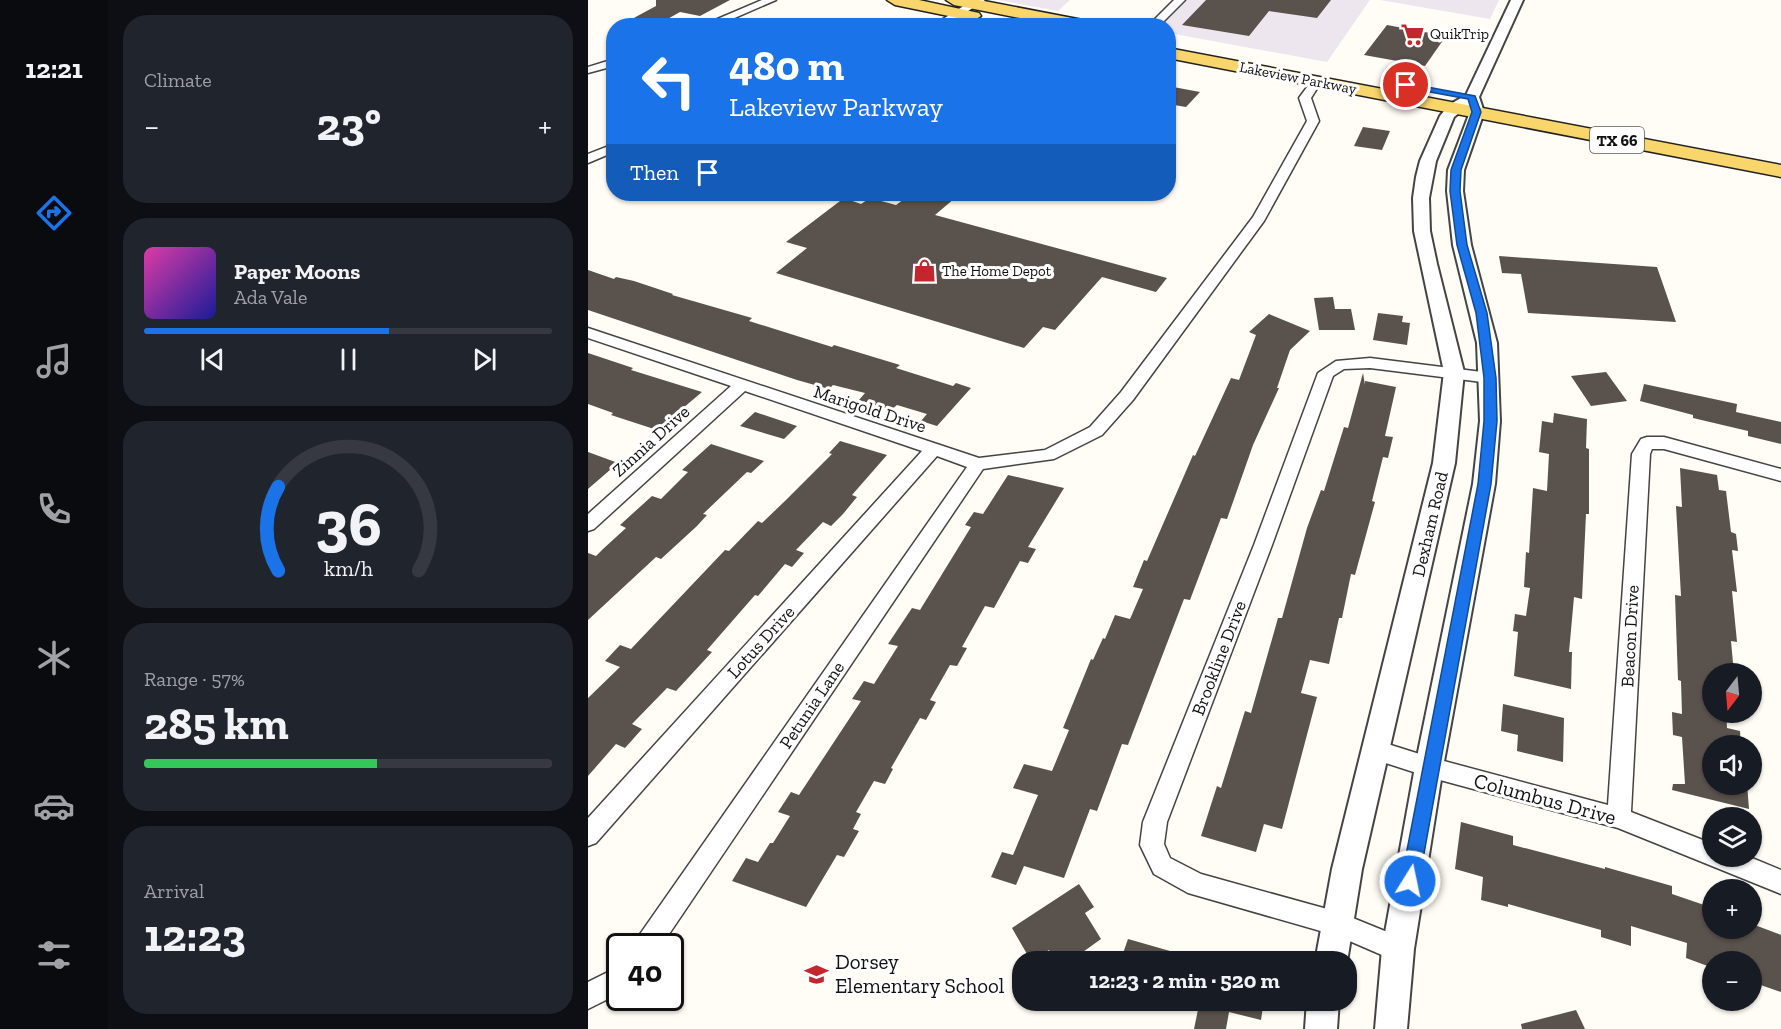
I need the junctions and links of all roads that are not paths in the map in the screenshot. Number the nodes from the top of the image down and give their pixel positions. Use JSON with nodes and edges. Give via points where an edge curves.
{"nodes":[{"id":1,"x":771,"y":0,"type":"edge"},
{"id":2,"x":895,"y":0,"type":"edge"},
{"id":3,"x":1180,"y":0,"type":"edge"},
{"id":4,"x":1517,"y":0,"type":"edge"},
{"id":5,"x":977,"y":2,"type":"edge"},
{"id":6,"x":924,"y":6,"type":"junction"},
{"id":7,"x":953,"y":13,"type":"edge"},
{"id":8,"x":726,"y":18,"type":"edge"},
{"id":9,"x":932,"y":18,"type":"edge"},
{"id":10,"x":980,"y":18,"type":"edge"},
{"id":11,"x":1051,"y":18,"type":"edge"},
{"id":12,"x":1161,"y":18,"type":"edge"},
{"id":13,"x":1176,"y":43,"type":"edge"},
{"id":14,"x":1176,"y":55,"type":"edge"},
{"id":15,"x":606,"y":64,"type":"edge"},
{"id":16,"x":588,"y":70,"type":"edge"},
{"id":17,"x":1317,"y":81,"type":"junction"},
{"id":18,"x":1474,"y":105,"type":"junction"},
{"id":19,"x":1454,"y":108,"type":"junction"},
{"id":20,"x":606,"y":151,"type":"edge"},
{"id":21,"x":1781,"y":157,"type":"edge"},
{"id":22,"x":588,"y":159,"type":"edge"},
{"id":23,"x":1781,"y":171,"type":"edge"},
{"id":24,"x":588,"y":333,"type":"edge"},
{"id":25,"x":1454,"y":372,"type":"junction"},
{"id":26,"x":1490,"y":378,"type":"junction"},
{"id":27,"x":741,"y":386,"type":"junction"},
{"id":28,"x":933,"y":450,"type":"junction"},
{"id":29,"x":978,"y":464,"type":"junction"},
{"id":30,"x":1781,"y":475,"type":"edge"},
{"id":31,"x":588,"y":524,"type":"edge"},
{"id":32,"x":1375,"y":750,"type":"junction"},
{"id":33,"x":1429,"y":767,"type":"junction"},
{"id":34,"x":1619,"y":818,"type":"junction"},
{"id":35,"x":588,"y":835,"type":"edge"},
{"id":36,"x":1702,"y":851,"type":"edge"},
{"id":37,"x":1743,"y":867,"type":"edge"},
{"id":38,"x":1781,"y":882,"type":"edge"},
{"id":39,"x":1338,"y":924,"type":"junction"},
{"id":40,"x":656,"y":933,"type":"edge"},
{"id":41,"x":1398,"y":949,"type":"junction"},
{"id":42,"x":1333,"y":951,"type":"edge"},
{"id":43,"x":606,"y":986,"type":"edge"},
{"id":44,"x":588,"y":996,"type":"edge"},
{"id":45,"x":1322,"y":1011,"type":"edge"},
{"id":46,"x":1321,"y":1029,"type":"edge"},
{"id":47,"x":1391,"y":1029,"type":"edge"}],
"edges":[{"from":1,"to":8,"type":"street"},
{"from":2,"to":6,"type":"main road"},
{"from":3,"to":12,"type":"street"},
{"from":4,"to":18,"type":"street"},
{"from":5,"to":7,"type":"main road"},
{"from":5,"to":11,"type":"main road"},
{"from":6,"to":7,"type":"main road"},
{"from":6,"to":9,"type":"main road"},
{"from":7,"to":10,"type":"main road"},
{"from":13,"to":18,"type":"main road","name":"Lakeview Parkway","number":"TX 66"},
{"from":14,"to":17,"type":"main road","name":"Lakeview Parkway","number":"TX 66"},
{"from":15,"to":16,"type":"street"},
{"from":17,"to":19,"type":"main road","name":"Lakeview Parkway","number":"TX 66"},
{"from":17,"to":29,"type":"street","name":"Marigold Drive","via":[[1305,98],[1313,121],[1259,218],[1127,396],[1096,431],[1048,455]]},
{"from":18,"to":19,"type":"main road","name":"Lakeview Parkway","number":"TX 66"},
{"from":18,"to":21,"type":"main road","name":"Lakeview Parkway","number":"TX 66"},
{"from":18,"to":23,"type":"main road","name":"Lakeview Parkway","number":"TX 66"},
{"from":18,"to":26,"type":"street","via":[[1456,170],[1455,191],[1462,245],[1481,313]]},
{"from":19,"to":25,"type":"street","name":"Dexham Road","via":[[1428,161],[1421,198],[1428,264]]},
{"from":20,"to":22,"type":"street"},
{"from":24,"to":27,"type":"street","name":"Marigold Drive"},
{"from":25,"to":26,"type":"street","name":"Brookline Drive"},
{"from":25,"to":32,"type":"street","name":"Dexham Road","via":[[1444,463]]},
{"from":25,"to":39,"type":"street","name":"Brookline Drive","via":[[1364,363],[1341,364],[1326,373],[1155,822],[1152,845],[1162,866],[1197,885]]},
{"from":26,"to":33,"type":"street","via":[[1491,421],[1484,484]]},
{"from":27,"to":28,"type":"street","name":"Marigold Drive"},
{"from":27,"to":31,"type":"street","name":"Zinnia Drive"},
{"from":28,"to":29,"type":"street","name":"Marigold Drive"},
{"from":28,"to":35,"type":"street","name":"Lotus Drive"},
{"from":29,"to":40,"type":"street","name":"Petunia Lane"},
{"from":30,"to":34,"type":"street","name":"Beacon Drive","via":[[1664,443],[1647,443],[1641,453]]},
{"from":32,"to":33,"type":"street","name":"Columbus Drive"},
{"from":32,"to":39,"type":"street","name":"Dexham Road"},
{"from":33,"to":34,"type":"street","name":"Columbus Drive"},
{"from":33,"to":41,"type":"street"},
{"from":34,"to":36,"type":"street","name":"Columbus Drive"},
{"from":37,"to":38,"type":"street","name":"Columbus Drive"},
{"from":39,"to":41,"type":"street","name":"Brookline Drive"},
{"from":39,"to":42,"type":"street","name":"Dexham Road"},
{"from":41,"to":47,"type":"street"},
{"from":43,"to":44,"type":"street"},
{"from":45,"to":46,"type":"street"}]}
